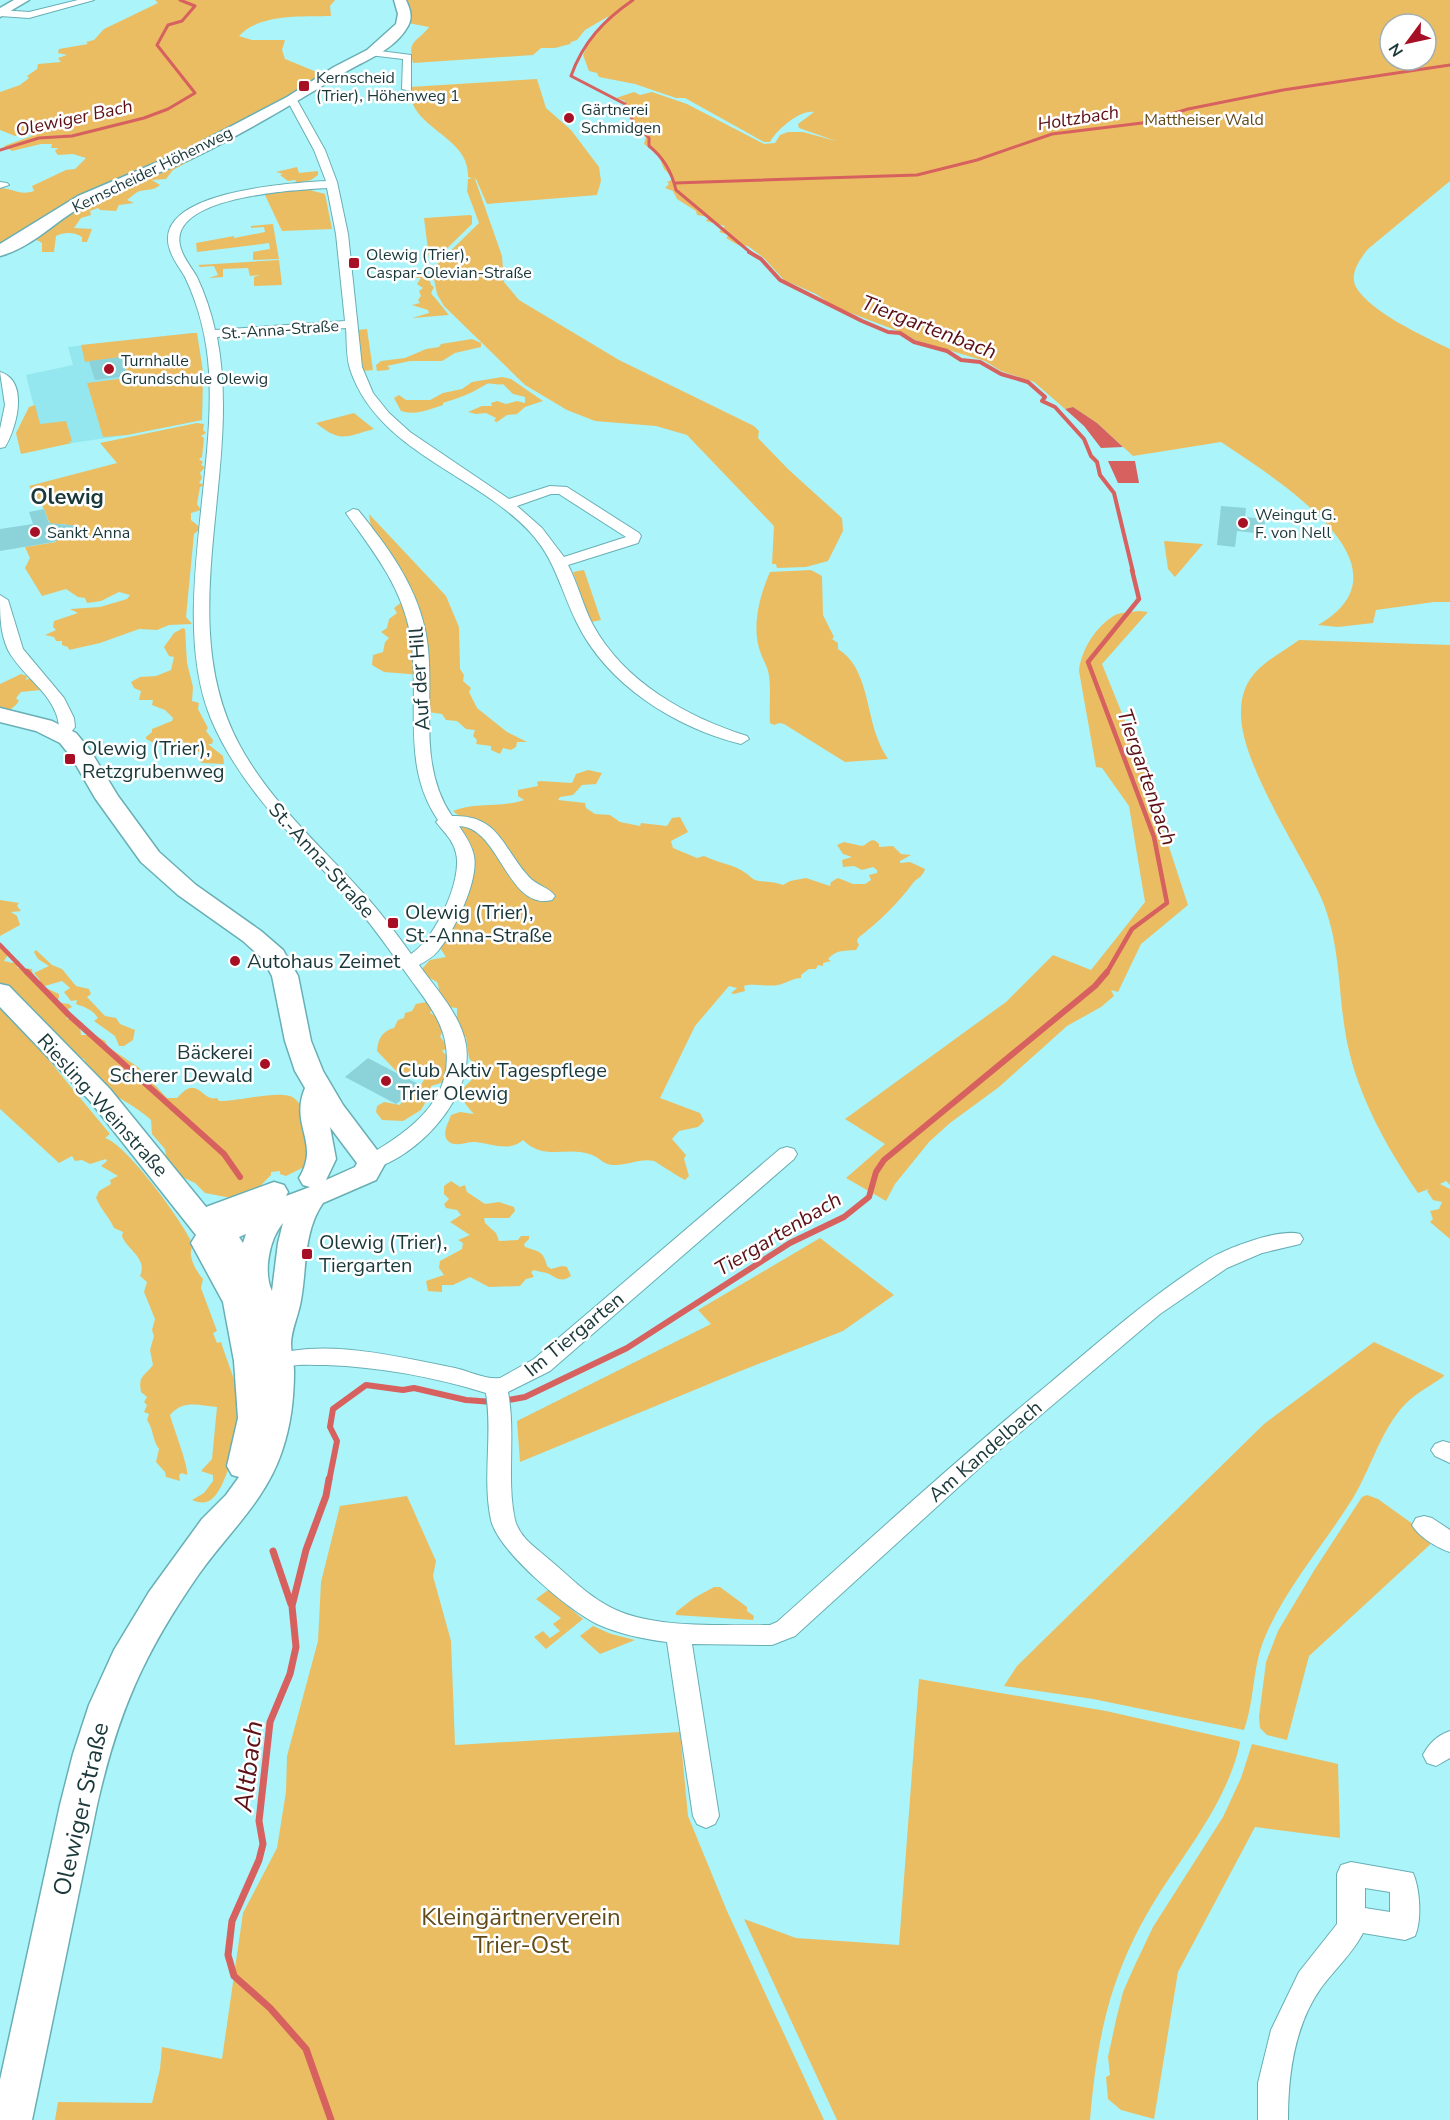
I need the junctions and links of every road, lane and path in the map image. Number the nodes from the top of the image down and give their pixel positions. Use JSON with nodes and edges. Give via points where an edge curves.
{"nodes":[{"id":1,"x":23,"y":0,"type":"edge"},
{"id":2,"x":89,"y":0,"type":"edge"},
{"id":3,"x":400,"y":0,"type":"edge"},
{"id":4,"x":0,"y":13,"type":"edge"},
{"id":5,"x":372,"y":53,"type":"junction"},
{"id":6,"x":407,"y":89,"type":"dead end"},
{"id":7,"x":292,"y":100,"type":"junction"},
{"id":8,"x":331,"y":184,"type":"junction"},
{"id":9,"x":0,"y":251,"type":"edge"},
{"id":10,"x":351,"y":324,"type":"junction"},
{"id":11,"x":210,"y":334,"type":"junction"},
{"id":12,"x":0,"y":376,"type":"edge"},
{"id":13,"x":0,"y":444,"type":"edge"},
{"id":14,"x":508,"y":504,"type":"junction"},
{"id":15,"x":353,"y":513,"type":"dead end"},
{"id":16,"x":560,"y":562,"type":"junction"},
{"id":17,"x":0,"y":600,"type":"edge"},
{"id":18,"x":0,"y":715,"type":"edge"},
{"id":19,"x":62,"y":733,"type":"junction"},
{"id":20,"x":741,"y":739,"type":"dead end"},
{"id":21,"x":446,"y":822,"type":"junction"},
{"id":22,"x":546,"y":896,"type":"dead end"},
{"id":23,"x":409,"y":964,"type":"junction"},
{"id":24,"x":0,"y":992,"type":"edge"},
{"id":25,"x":318,"y":1089,"type":"junction"},
{"id":26,"x":788,"y":1154,"type":"dead end"},
{"id":27,"x":372,"y":1162,"type":"junction"},
{"id":28,"x":312,"y":1187,"type":"junction"},
{"id":29,"x":278,"y":1211,"type":"junction"},
{"id":30,"x":207,"y":1228,"type":"junction"},
{"id":31,"x":1292,"y":1239,"type":"dead end"},
{"id":32,"x":253,"y":1279,"type":"junction"},
{"id":33,"x":278,"y":1350,"type":"junction"},
{"id":34,"x":253,"y":1382,"type":"junction"},
{"id":35,"x":498,"y":1397,"type":"junction"},
{"id":36,"x":216,"y":1525,"type":"junction"},
{"id":37,"x":1424,"y":1525,"type":"dead end"},
{"id":38,"x":1450,"y":1543,"type":"edge"},
{"id":39,"x":678,"y":1632,"type":"junction"},
{"id":40,"x":706,"y":1816,"type":"dead end"},
{"id":41,"x":1352,"y":1919,"type":"dead end"},
{"id":42,"x":11,"y":2120,"type":"edge"},
{"id":43,"x":1273,"y":2120,"type":"edge"}],
"edges":[{"from":1,"to":4,"type":"street"},
{"from":2,"to":4,"type":"street","via":[[29,15]]},
{"from":3,"to":5,"type":"street","name":"Kernscheider Höhenweg","via":[[405,14],[402,24]]},
{"from":5,"to":6,"type":"street","via":[[408,57]]},
{"from":5,"to":7,"type":"street","name":"Kernscheider Höhenweg"},
{"from":7,"to":8,"type":"street","via":[[323,156]]},
{"from":7,"to":9,"type":"street","name":"Kernscheider Höhenweg","via":[[189,154],[83,199]]},
{"from":8,"to":10,"type":"street","via":[[340,223]]},
{"from":8,"to":11,"type":"street","name":"St.-Anna-Straße","via":[[231,195],[204,205],[180,223],[174,232],[174,247],[191,276]]},
{"from":10,"to":11,"type":"street","name":"St.-Anna-Straße"},
{"from":10,"to":14,"type":"street","via":[[358,376],[383,414],[412,440]]},
{"from":11,"to":23,"type":"street","name":"St.-Anna-Straße","via":[[216,400],[201,628],[203,660],[213,701],[253,781],[364,905]]},
{"from":12,"to":13,"type":"street","via":[[11,393],[9,429]]},
{"from":14,"to":16,"type":"street","via":[[536,530]]},
{"from":14,"to":16,"type":"street","via":[[550,490],[562,490],[634,536],[633,540]]},
{"from":15,"to":21,"type":"street","name":"Auf der Hill","via":[[403,583],[413,613],[420,649],[428,783],[435,806]]},
{"from":16,"to":20,"type":"street","via":[[586,626],[618,666],[681,714]]},
{"from":17,"to":19,"type":"street","via":[[17,653],[66,716],[67,727]]},
{"from":18,"to":19,"type":"street"},
{"from":19,"to":25,"type":"street","via":[[79,749],[107,798],[150,857],[274,955],[286,980],[298,1041]]},
{"from":21,"to":22,"type":"street","via":[[466,819],[482,828],[529,890]]},
{"from":21,"to":23,"type":"street","name":"Auf der Hill","via":[[465,856],[462,880],[439,936],[430,949]]},
{"from":23,"to":27,"type":"street","name":"St.-Anna-Straße","via":[[446,1016],[457,1050],[454,1081],[437,1113],[416,1135]]},
{"from":24,"to":30,"type":"street","name":"Riesling-Weinstraße","via":[[100,1095]]},
{"from":25,"to":27,"type":"street"},
{"from":25,"to":28,"type":"street","via":[[313,1102],[322,1151]]},
{"from":26,"to":35,"type":"street","name":"Im Tiergarten","via":[[542,1365]]},
{"from":27,"to":28,"type":"street","name":"St.-Anna-Straße","via":[[359,1177]]},
{"from":28,"to":29,"type":"street","name":"St.-Anna-Straße"},
{"from":28,"to":30,"type":"street"},
{"from":28,"to":33,"type":"street","via":[[294,1230]]},
{"from":29,"to":30,"type":"street","name":"St.-Anna-Straße"},
{"from":29,"to":32,"type":"street","via":[[264,1225],[258,1240]]},
{"from":30,"to":32,"type":"street","name":"Olewiger Straße","via":[[224,1238]]},
{"from":30,"to":34,"type":"street","name":"Olewiger Straße","via":[[207,1248],[238,1302]]},
{"from":31,"to":39,"type":"street","name":"Am Kandelbach","via":[[1257,1247],[1219,1263],[1152,1309],[989,1446],[786,1629],[772,1635]]},
{"from":32,"to":33,"type":"street","name":"Olewiger Straße"},
{"from":33,"to":34,"type":"street"},
{"from":33,"to":35,"type":"street","via":[[470,1379]]},
{"from":33,"to":36,"type":"street","name":"Olewiger Straße","via":[[274,1421],[262,1465],[240,1501]]},
{"from":34,"to":36,"type":"street","name":"Olewiger Straße","via":[[254,1418],[249,1442],[241,1472]]},
{"from":35,"to":39,"type":"street","name":"Am Kandelbach","via":[[503,1518],[512,1539],[546,1572],[600,1614],[634,1627]]},
{"from":36,"to":42,"type":"street","name":"Olewiger Straße","via":[[153,1614],[106,1707],[84,1783]]},
{"from":37,"to":38,"type":"street"},
{"from":39,"to":40,"type":"street"},
{"from":41,"to":43,"type":"street","via":[[1351,1928],[1304,1989],[1284,2030],[1273,2083]]}]}
